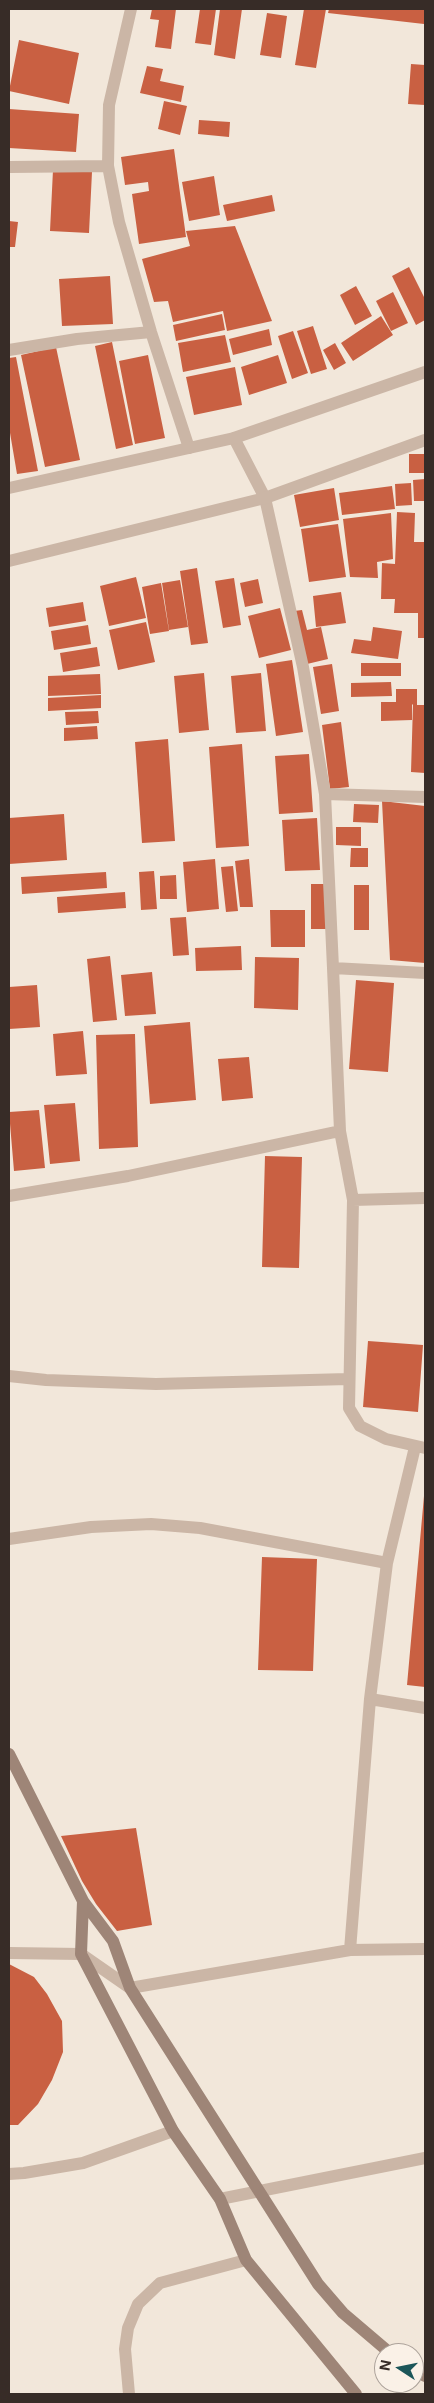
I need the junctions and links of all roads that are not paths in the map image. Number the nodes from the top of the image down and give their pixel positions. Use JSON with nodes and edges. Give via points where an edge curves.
{"nodes":[{"id":1,"x":131,"y":9,"type":"edge"},
{"id":2,"x":108,"y":166,"type":"junction"},
{"id":3,"x":9,"y":167,"type":"edge"},
{"id":4,"x":151,"y":332,"type":"junction"},
{"id":5,"x":9,"y":350,"type":"edge"},
{"id":6,"x":425,"y":372,"type":"edge"},
{"id":7,"x":234,"y":438,"type":"junction"},
{"id":8,"x":425,"y":440,"type":"edge"},
{"id":9,"x":189,"y":448,"type":"junction"},
{"id":10,"x":9,"y":488,"type":"edge"},
{"id":11,"x":265,"y":498,"type":"junction"},
{"id":12,"x":9,"y":561,"type":"edge"},
{"id":13,"x":325,"y":794,"type":"junction"},
{"id":14,"x":425,"y":796,"type":"edge"},
{"id":15,"x":333,"y":968,"type":"junction"},
{"id":16,"x":425,"y":973,"type":"edge"},
{"id":17,"x":340,"y":1131,"type":"junction"},
{"id":18,"x":9,"y":1196,"type":"edge"},
{"id":19,"x":425,"y":1198,"type":"edge"},
{"id":20,"x":353,"y":1200,"type":"junction"},
{"id":21,"x":9,"y":1376,"type":"edge"},
{"id":22,"x":348,"y":1379,"type":"junction"},
{"id":23,"x":420,"y":1447,"type":"edge"},
{"id":24,"x":9,"y":1539,"type":"edge"},
{"id":25,"x":387,"y":1564,"type":"junction"},
{"id":26,"x":370,"y":1699,"type":"junction"},
{"id":27,"x":425,"y":1708,"type":"edge"},
{"id":28,"x":9,"y":1754,"type":"edge"},
{"id":29,"x":83,"y":1901,"type":"junction"},
{"id":30,"x":350,"y":1950,"type":"junction"},
{"id":31,"x":425,"y":1950,"type":"edge"},
{"id":32,"x":9,"y":1953,"type":"edge"},
{"id":33,"x":81,"y":1954,"type":"junction"},
{"id":34,"x":130,"y":1988,"type":"junction"},
{"id":35,"x":173,"y":2131,"type":"junction"},
{"id":36,"x":425,"y":2158,"type":"edge"},
{"id":37,"x":9,"y":2174,"type":"edge"},
{"id":38,"x":259,"y":2190,"type":"junction"},
{"id":39,"x":220,"y":2199,"type":"junction"},
{"id":40,"x":246,"y":2260,"type":"junction"},
{"id":41,"x":378,"y":2343,"type":"edge"},
{"id":42,"x":129,"y":2394,"type":"edge"},
{"id":43,"x":356,"y":2394,"type":"edge"}],
"edges":[{"from":1,"to":2,"type":"street","via":[[109,105]]},
{"from":2,"to":3,"type":"street"},
{"from":2,"to":4,"type":"street","via":[[119,222]]},
{"from":4,"to":5,"type":"street"},
{"from":4,"to":9,"type":"street"},
{"from":6,"to":7,"type":"street"},
{"from":7,"to":9,"type":"street"},
{"from":7,"to":11,"type":"street"},
{"from":8,"to":11,"type":"street"},
{"from":9,"to":10,"type":"street"},
{"from":11,"to":12,"type":"street"},
{"from":11,"to":13,"type":"street","via":[[303,667]]},
{"from":13,"to":14,"type":"street"},
{"from":13,"to":15,"type":"street"},
{"from":15,"to":16,"type":"street"},
{"from":15,"to":17,"type":"street"},
{"from":17,"to":18,"type":"street","via":[[128,1176]]},
{"from":17,"to":20,"type":"street"},
{"from":19,"to":20,"type":"street"},
{"from":20,"to":22,"type":"street"},
{"from":21,"to":22,"type":"street","via":[[156,1384]]},
{"from":22,"to":23,"type":"street","via":[[349,1408],[360,1426],[386,1439]]},
{"from":23,"to":25,"type":"street"},
{"from":24,"to":25,"type":"street","via":[[91,1527],[151,1524],[200,1528]]},
{"from":25,"to":26,"type":"street"},
{"from":26,"to":27,"type":"street"},
{"from":26,"to":30,"type":"street"},
{"from":28,"to":29,"type":"main road"},
{"from":29,"to":33,"type":"main road"},
{"from":29,"to":34,"type":"main road","via":[[113,1941]]},
{"from":30,"to":31,"type":"street"},
{"from":30,"to":34,"type":"street"},
{"from":32,"to":33,"type":"street"},
{"from":33,"to":34,"type":"street"},
{"from":33,"to":35,"type":"main road"},
{"from":34,"to":38,"type":"main road"},
{"from":35,"to":37,"type":"street","via":[[83,2163]]},
{"from":35,"to":39,"type":"main road"},
{"from":36,"to":38,"type":"street"},
{"from":38,"to":39,"type":"street"},
{"from":38,"to":41,"type":"main road","via":[[318,2284],[343,2314]]},
{"from":39,"to":40,"type":"main road"},
{"from":40,"to":42,"type":"street","via":[[160,2283],[138,2304],[128,2328],[125,2349]]},
{"from":40,"to":43,"type":"main road"}]}
